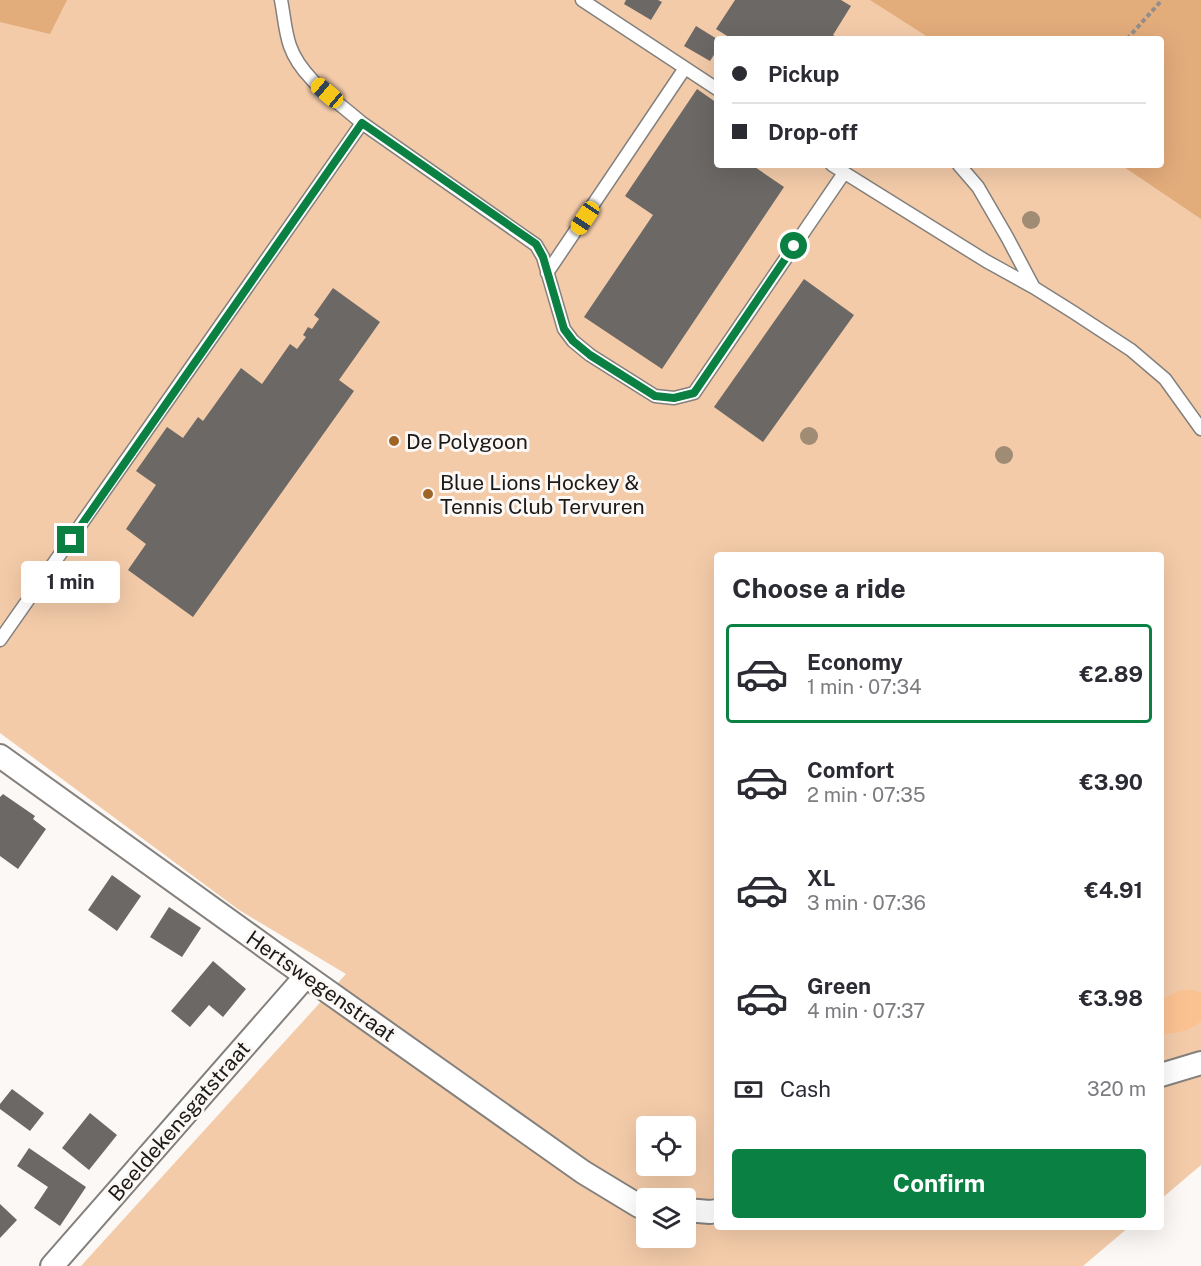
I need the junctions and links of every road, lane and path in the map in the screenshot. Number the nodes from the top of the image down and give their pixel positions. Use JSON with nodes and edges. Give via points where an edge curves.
{"nodes":[{"id":1,"x":281,"y":0,"type":"edge"},
{"id":2,"x":582,"y":0,"type":"edge"},
{"id":3,"x":1162,"y":0,"type":"edge"},
{"id":4,"x":1130,"y":36,"type":"edge"},
{"id":5,"x":685,"y":68,"type":"junction"},
{"id":6,"x":714,"y":87,"type":"edge"},
{"id":7,"x":362,"y":123,"type":"junction"},
{"id":8,"x":836,"y":168,"type":"edge"},
{"id":9,"x":962,"y":168,"type":"edge"},
{"id":10,"x":844,"y":173,"type":"junction"},
{"id":11,"x":547,"y":273,"type":"junction"},
{"id":12,"x":1033,"y":287,"type":"junction"},
{"id":13,"x":1201,"y":429,"type":"edge"},
{"id":14,"x":0,"y":640,"type":"edge"},
{"id":15,"x":0,"y":756,"type":"edge"},
{"id":16,"x":306,"y":976,"type":"junction"},
{"id":17,"x":1201,"y":1063,"type":"edge"},
{"id":18,"x":1164,"y":1074,"type":"edge"},
{"id":19,"x":636,"y":1204,"type":"edge"},
{"id":20,"x":696,"y":1211,"type":"edge"},
{"id":21,"x":714,"y":1211,"type":"edge"},
{"id":22,"x":52,"y":1266,"type":"edge"}],
"edges":[{"from":1,"to":7,"type":"lane","via":[[290,46],[298,63],[309,78]]},
{"from":2,"to":5,"type":"lane"},
{"from":3,"to":4,"type":"path"},
{"from":5,"to":6,"type":"lane"},
{"from":5,"to":11,"type":"lane"},
{"from":7,"to":11,"type":"lane","via":[[536,244]]},
{"from":7,"to":14,"type":"lane"},
{"from":8,"to":10,"type":"lane"},
{"from":9,"to":12,"type":"lane","via":[[978,187]]},
{"from":10,"to":11,"type":"lane","via":[[694,393],[674,398],[655,396],[590,355],[564,329]]},
{"from":10,"to":12,"type":"lane"},
{"from":12,"to":13,"type":"lane","via":[[1131,350],[1165,379]]},
{"from":15,"to":16,"type":"street","name":"Hertswegenstraat"},
{"from":16,"to":19,"type":"street","name":"Hertswegenstraat","via":[[583,1172]]},
{"from":16,"to":22,"type":"street","name":"Beeldekensgatstraat"},
{"from":17,"to":18,"type":"street"},
{"from":20,"to":21,"type":"street"}]}
